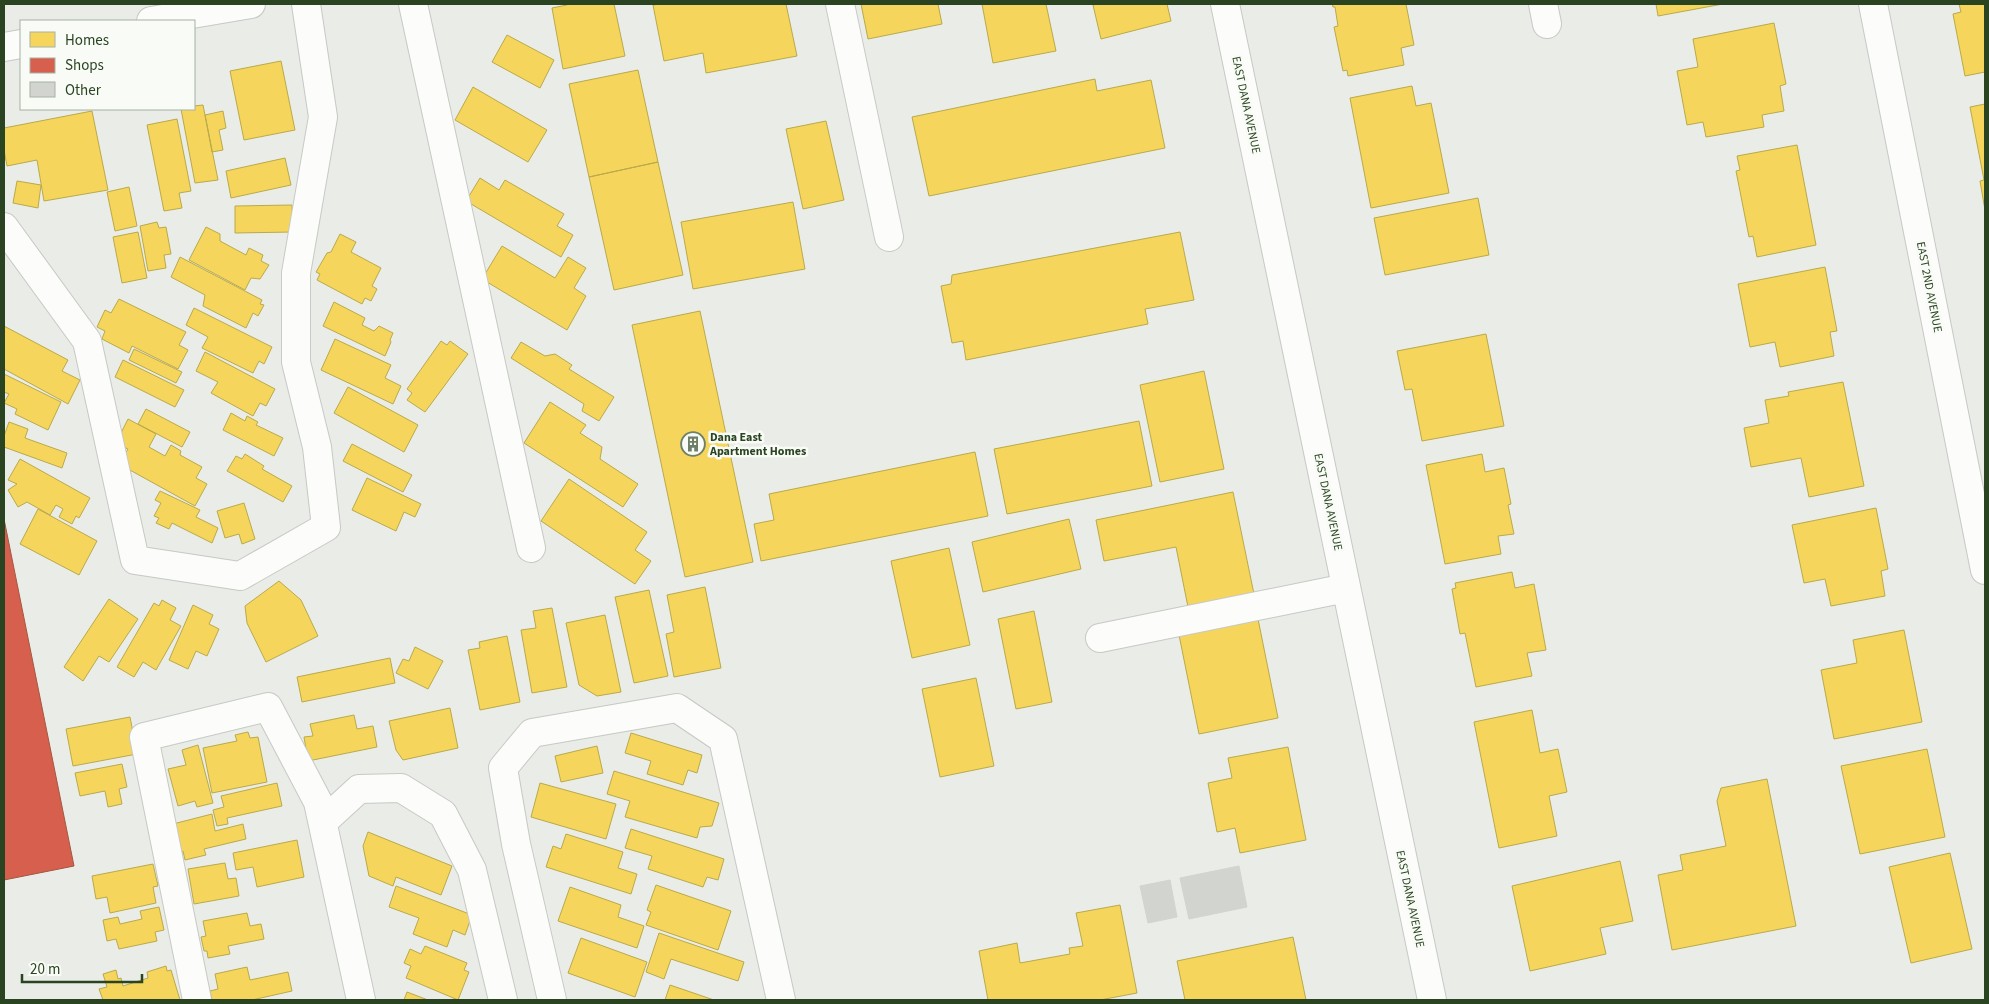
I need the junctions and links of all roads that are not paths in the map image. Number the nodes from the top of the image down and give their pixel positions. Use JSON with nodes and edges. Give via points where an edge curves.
{"nodes":[{"id":1,"x":251,"y":4,"type":"edge"},
{"id":2,"x":306,"y":4,"type":"edge"},
{"id":3,"x":413,"y":4,"type":"edge"},
{"id":4,"x":840,"y":4,"type":"edge"},
{"id":5,"x":1225,"y":4,"type":"edge"},
{"id":6,"x":1873,"y":4,"type":"edge"},
{"id":7,"x":157,"y":20,"type":"edge"},
{"id":8,"x":20,"y":44,"type":"edge"},
{"id":9,"x":4,"y":47,"type":"edge"},
{"id":10,"x":4,"y":227,"type":"edge"},
{"id":11,"x":889,"y":237,"type":"dead end"},
{"id":12,"x":531,"y":548,"type":"dead end"},
{"id":13,"x":1985,"y":570,"type":"edge"},
{"id":14,"x":1346,"y":588,"type":"junction"},
{"id":15,"x":1100,"y":638,"type":"dead end"},
{"id":16,"x":323,"y":822,"type":"junction"},
{"id":17,"x":197,"y":1000,"type":"edge"},
{"id":18,"x":361,"y":1000,"type":"edge"},
{"id":19,"x":502,"y":1000,"type":"edge"},
{"id":20,"x":552,"y":1000,"type":"edge"},
{"id":21,"x":781,"y":1000,"type":"edge"},
{"id":22,"x":1432,"y":1000,"type":"edge"}],
"edges":[{"from":1,"to":7,"type":"street"},
{"from":2,"to":10,"type":"street","via":[[323,118],[296,273],[296,362],[317,447],[326,527],[240,576],[135,560],[87,341]]},
{"from":3,"to":12,"type":"street"},
{"from":4,"to":11,"type":"street"},
{"from":5,"to":14,"type":"street","name":"EAST DANA AVENUE"},
{"from":6,"to":13,"type":"street","name":"EAST 2ND AVENUE"},
{"from":8,"to":9,"type":"street"},
{"from":14,"to":15,"type":"street"},
{"from":14,"to":22,"type":"street","name":"EAST DANA AVENUE"},
{"from":16,"to":17,"type":"street","via":[[318,802],[268,707],[144,736]]},
{"from":16,"to":18,"type":"street"},
{"from":16,"to":19,"type":"street","via":[[359,788],[401,788],[443,814],[472,870]]},
{"from":20,"to":21,"type":"street","via":[[516,844],[503,768],[532,733],[677,708],[723,739]]}]}
